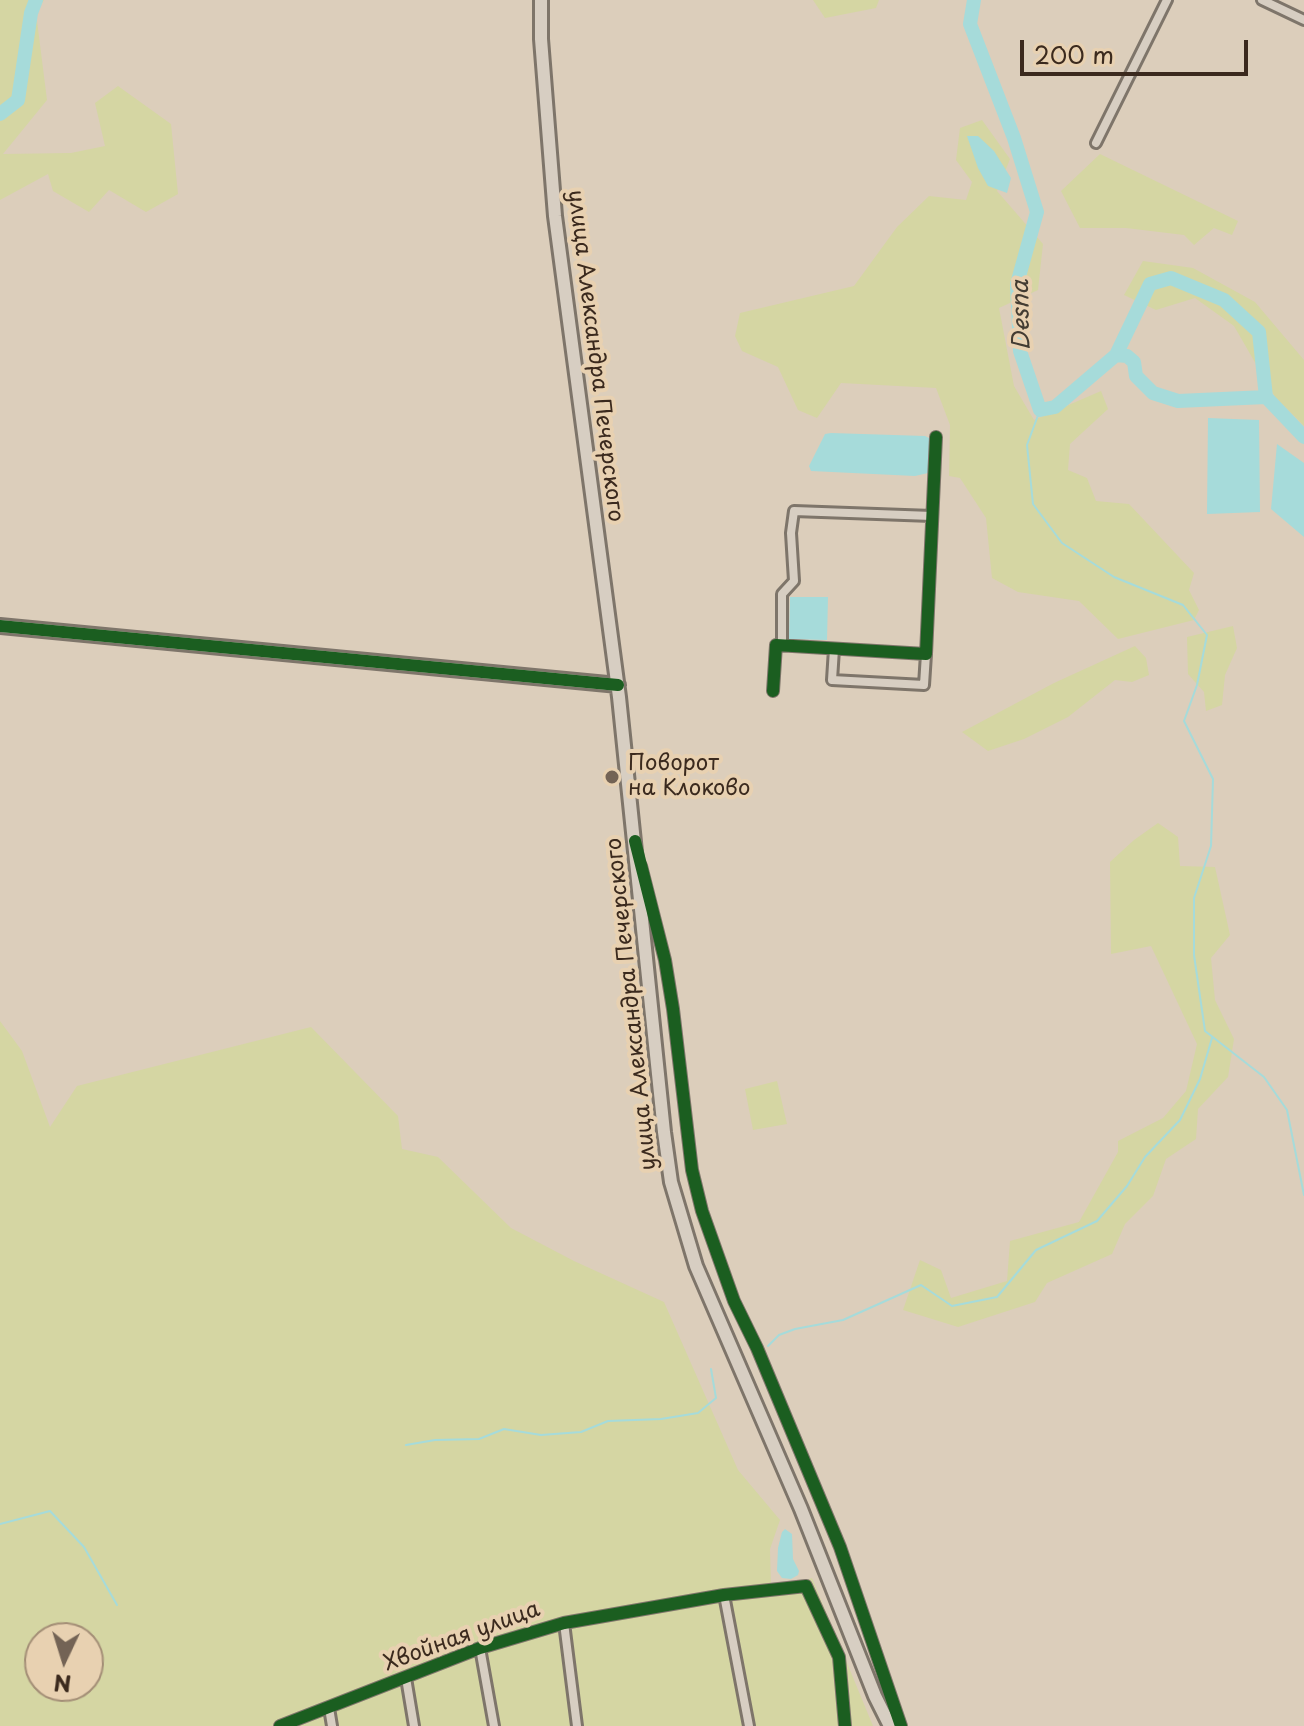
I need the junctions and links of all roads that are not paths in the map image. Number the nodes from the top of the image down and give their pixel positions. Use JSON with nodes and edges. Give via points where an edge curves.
{"nodes":[{"id":1,"x":541,"y":0,"type":"edge"},
{"id":2,"x":1167,"y":0,"type":"edge"},
{"id":3,"x":1262,"y":0,"type":"edge"},
{"id":4,"x":1304,"y":20,"type":"edge"},
{"id":5,"x":1096,"y":143,"type":"dead end"},
{"id":6,"x":936,"y":437,"type":"dead end"},
{"id":7,"x":932,"y":516,"type":"junction"},
{"id":8,"x":0,"y":626,"type":"edge"},
{"id":9,"x":782,"y":646,"type":"junction"},
{"id":10,"x":834,"y":649,"type":"junction"},
{"id":11,"x":926,"y":654,"type":"junction"},
{"id":12,"x":618,"y":685,"type":"junction"},
{"id":13,"x":773,"y":691,"type":"dead end"},
{"id":14,"x":635,"y":841,"type":"junction"},
{"id":15,"x":724,"y":1595,"type":"junction"},
{"id":16,"x":564,"y":1623,"type":"junction"},
{"id":17,"x":480,"y":1648,"type":"junction"},
{"id":18,"x":406,"y":1678,"type":"junction"},
{"id":19,"x":329,"y":1708,"type":"junction"},
{"id":20,"x":280,"y":1726,"type":"edge"},
{"id":21,"x":332,"y":1726,"type":"edge"},
{"id":22,"x":414,"y":1726,"type":"edge"},
{"id":23,"x":494,"y":1726,"type":"edge"},
{"id":24,"x":577,"y":1726,"type":"edge"},
{"id":25,"x":749,"y":1726,"type":"edge"},
{"id":26,"x":845,"y":1726,"type":"edge"},
{"id":27,"x":890,"y":1726,"type":"edge"},
{"id":28,"x":901,"y":1726,"type":"edge"}],
"edges":[{"from":1,"to":12,"type":"main road","name":"улица Александра Печерского","via":[[555,216]]},
{"from":2,"to":5,"type":"street"},
{"from":3,"to":4,"type":"street"},
{"from":6,"to":7,"type":"street"},
{"from":7,"to":9,"type":"street","via":[[794,511],[794,581],[782,594]]},
{"from":7,"to":11,"type":"street"},
{"from":8,"to":12,"type":"main road"},
{"from":9,"to":10,"type":"street"},
{"from":9,"to":13,"type":"street","via":[[776,645]]},
{"from":10,"to":11,"type":"street"},
{"from":10,"to":11,"type":"street","via":[[832,680],[847,681],[924,685]]},
{"from":12,"to":14,"type":"main road","name":"улица Александра Печерского"},
{"from":14,"to":27,"type":"main road","name":"улица Александра Печерского","via":[[664,1132],[682,1224]]},
{"from":14,"to":28,"type":"street","via":[[665,960],[702,1211],[734,1301],[840,1547]]},
{"from":15,"to":16,"type":"street","name":"Хвойная улица"},
{"from":15,"to":25,"type":"street"},
{"from":15,"to":26,"type":"street","name":"Хвойная улица","via":[[806,1586],[839,1657]]},
{"from":16,"to":17,"type":"street","name":"Хвойная улица"},
{"from":16,"to":24,"type":"street"},
{"from":17,"to":18,"type":"street","name":"Хвойная улица"},
{"from":17,"to":23,"type":"street"},
{"from":18,"to":19,"type":"street","name":"Хвойная улица"},
{"from":18,"to":22,"type":"street"},
{"from":19,"to":20,"type":"street","name":"Хвойная улица"},
{"from":19,"to":21,"type":"street"}]}
